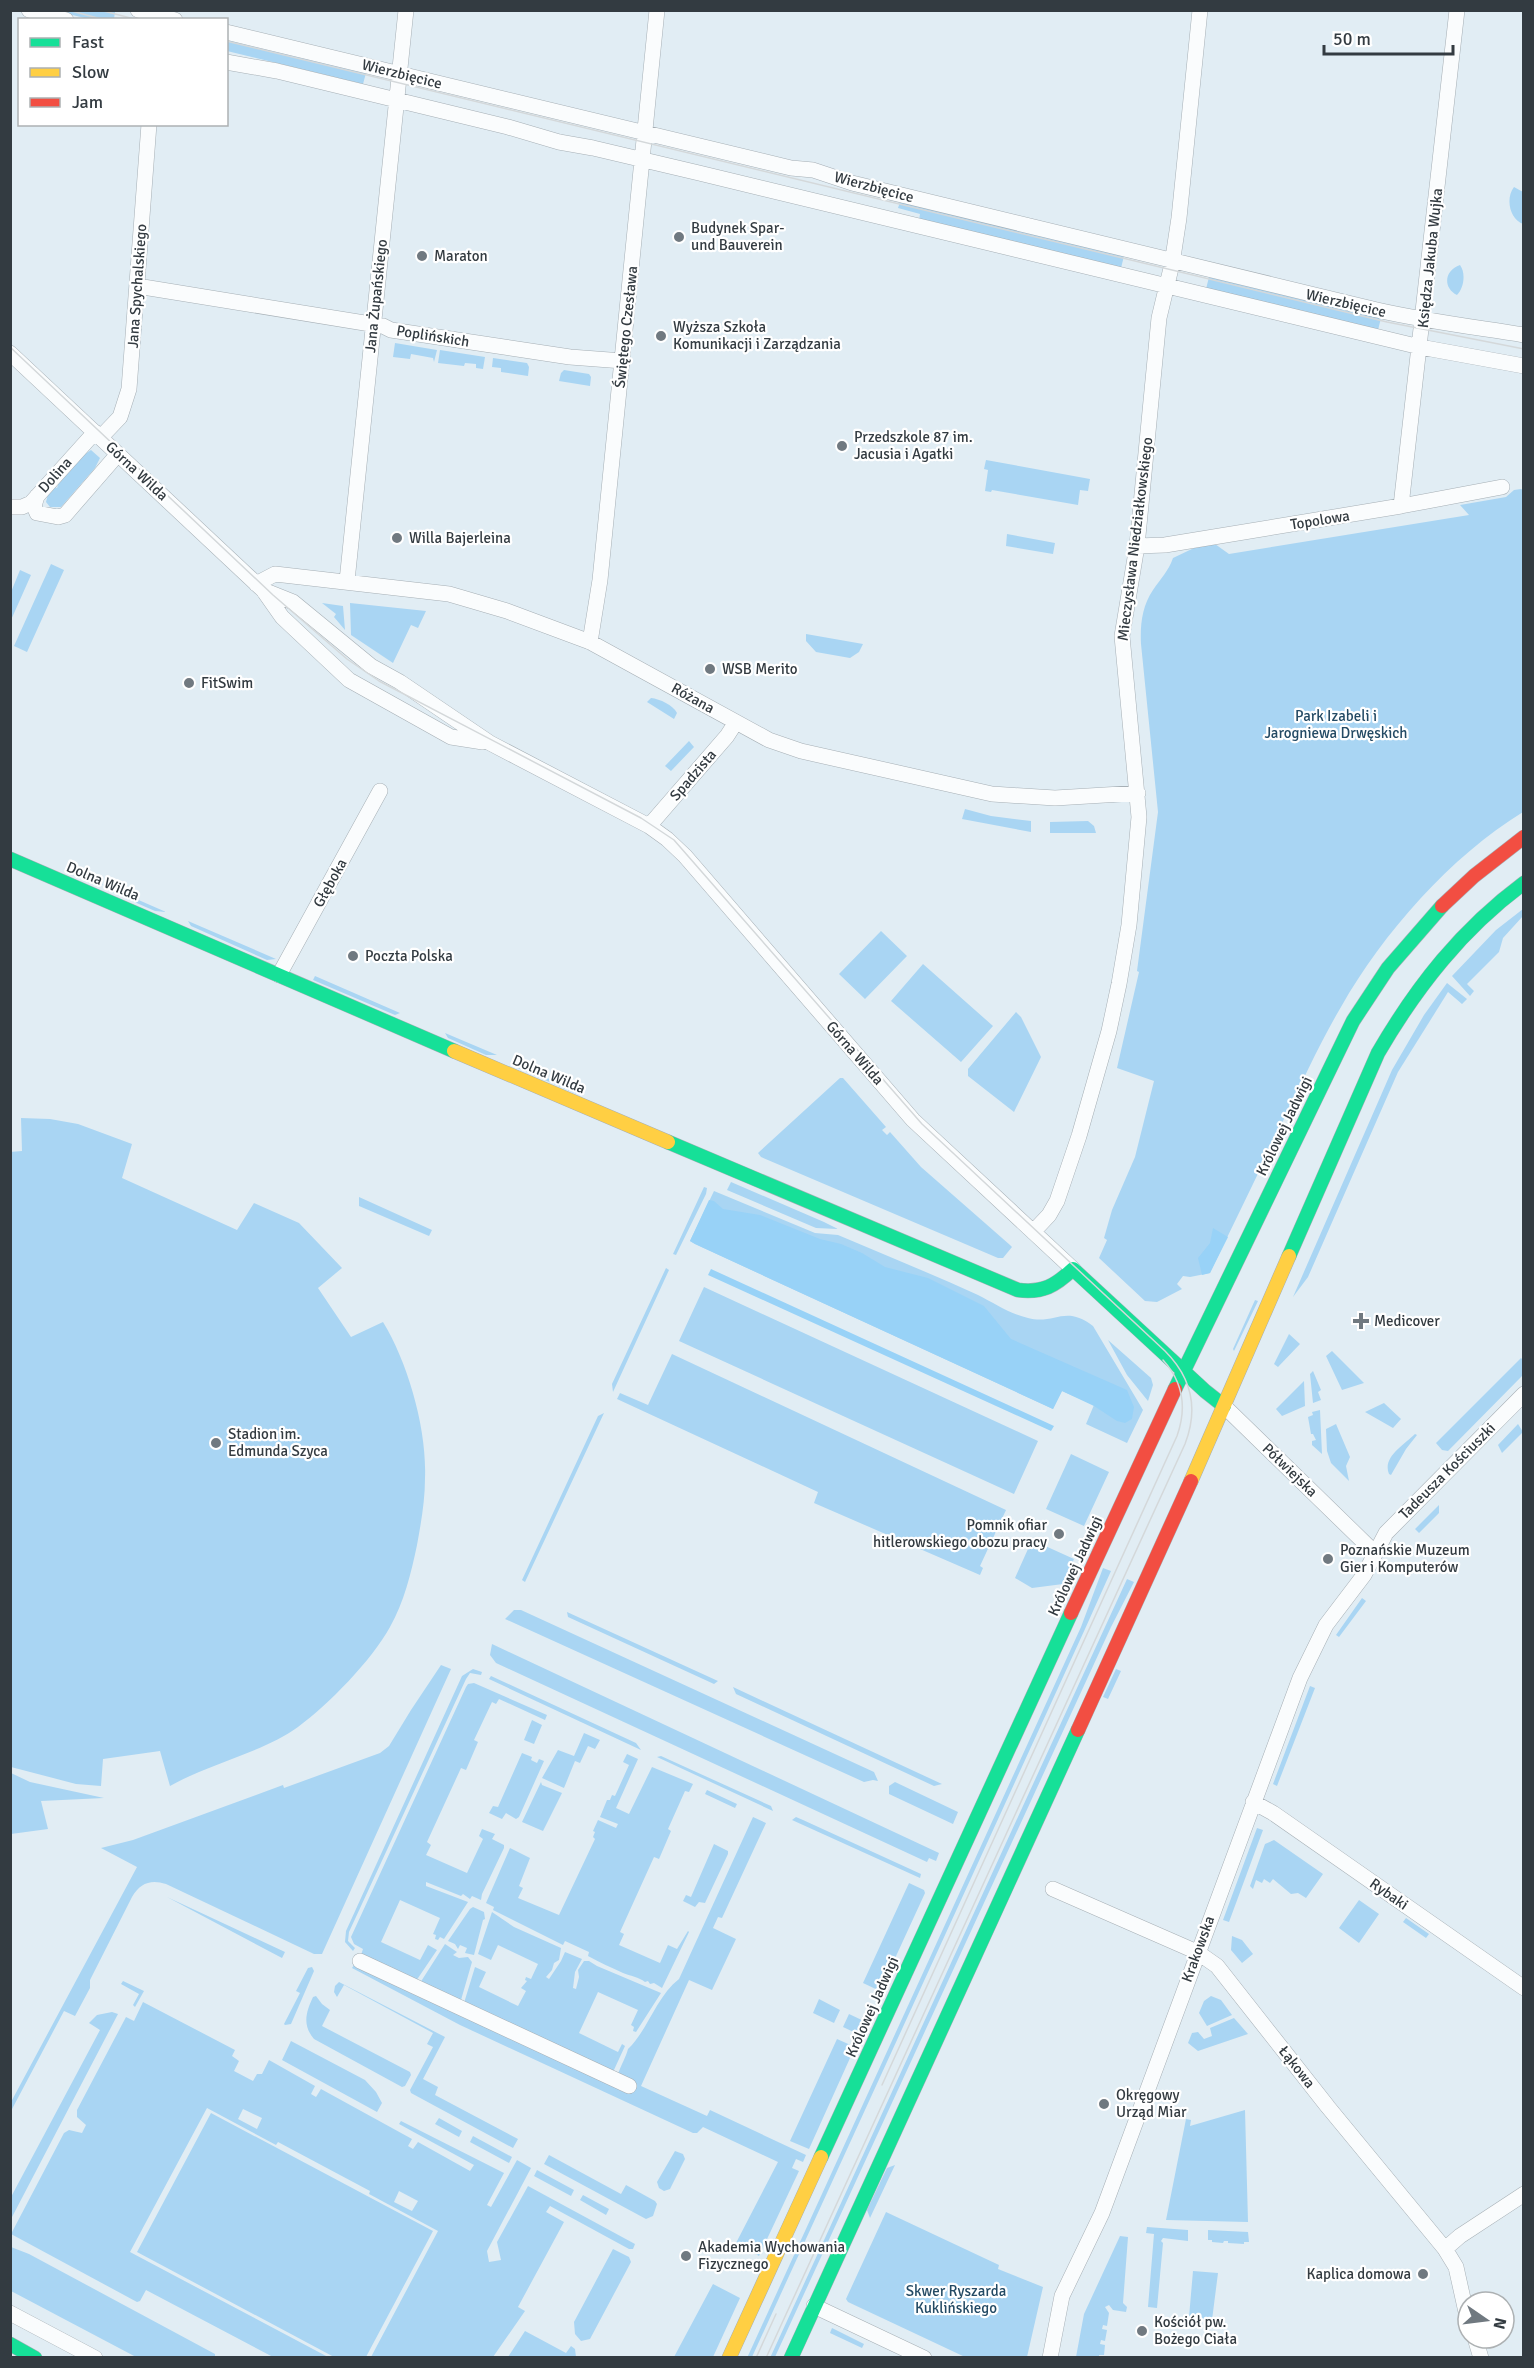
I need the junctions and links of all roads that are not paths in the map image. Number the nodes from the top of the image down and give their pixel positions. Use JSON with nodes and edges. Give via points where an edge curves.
{"nodes":[{"id":1,"x":29,"y":10,"type":"edge"},
{"id":2,"x":138,"y":10,"type":"edge"},
{"id":3,"x":406,"y":10,"type":"edge"},
{"id":4,"x":657,"y":10,"type":"edge"},
{"id":5,"x":1200,"y":10,"type":"edge"},
{"id":6,"x":1457,"y":10,"type":"edge"},
{"id":7,"x":157,"y":15,"type":"edge"},
{"id":8,"x":59,"y":18,"type":"edge"},
{"id":9,"x":228,"y":32,"type":"edge"},
{"id":10,"x":228,"y":62,"type":"edge"},
{"id":11,"x":399,"y":74,"type":"junction"},
{"id":12,"x":396,"y":100,"type":"junction"},
{"id":13,"x":149,"y":126,"type":"edge"},
{"id":14,"x":644,"y":133,"type":"junction"},
{"id":15,"x":641,"y":159,"type":"junction"},
{"id":16,"x":1172,"y":260,"type":"junction"},
{"id":17,"x":138,"y":286,"type":"junction"},
{"id":18,"x":1166,"y":286,"type":"junction"},
{"id":19,"x":1423,"y":320,"type":"junction"},
{"id":20,"x":374,"y":325,"type":"junction"},
{"id":21,"x":1524,"y":335,"type":"edge"},
{"id":22,"x":1420,"y":347,"type":"junction"},
{"id":23,"x":10,"y":353,"type":"edge"},
{"id":24,"x":623,"y":361,"type":"junction"},
{"id":25,"x":1524,"y":366,"type":"edge"},
{"id":26,"x":98,"y":435,"type":"junction"},
{"id":27,"x":118,"y":454,"type":"junction"},
{"id":28,"x":1502,"y":487,"type":"dead end"},
{"id":29,"x":37,"y":495,"type":"junction"},
{"id":30,"x":1401,"y":506,"type":"junction"},
{"id":31,"x":10,"y":507,"type":"edge"},
{"id":32,"x":1137,"y":546,"type":"junction"},
{"id":33,"x":347,"y":581,"type":"junction"},
{"id":34,"x":259,"y":587,"type":"junction"},
{"id":35,"x":590,"y":642,"type":"junction"},
{"id":36,"x":736,"y":722,"type":"junction"},
{"id":37,"x":490,"y":743,"type":"junction"},
{"id":38,"x":381,"y":791,"type":"dead end"},
{"id":39,"x":1138,"y":793,"type":"junction"},
{"id":40,"x":649,"y":826,"type":"junction"},
{"id":41,"x":1524,"y":837,"type":"edge"},
{"id":42,"x":10,"y":859,"type":"edge"},
{"id":43,"x":1524,"y":883,"type":"edge"},
{"id":44,"x":279,"y":975,"type":"junction"},
{"id":45,"x":1033,"y":1232,"type":"junction"},
{"id":46,"x":1073,"y":1269,"type":"junction"},
{"id":47,"x":1184,"y":1371,"type":"junction"},
{"id":48,"x":1205,"y":1391,"type":"joint"},
{"id":49,"x":1524,"y":1394,"type":"edge"},
{"id":50,"x":1224,"y":1406,"type":"junction"},
{"id":51,"x":1374,"y":1552,"type":"junction"},
{"id":52,"x":1253,"y":1802,"type":"junction"},
{"id":53,"x":1053,"y":1888,"type":"dead end"},
{"id":54,"x":1197,"y":1952,"type":"junction"},
{"id":55,"x":360,"y":1961,"type":"dead end"},
{"id":56,"x":1524,"y":1988,"type":"edge"},
{"id":57,"x":629,"y":2086,"type":"dead end"},
{"id":58,"x":1524,"y":2194,"type":"edge"},
{"id":59,"x":1445,"y":2249,"type":"junction"},
{"id":60,"x":1461,"y":2290,"type":"edge"},
{"id":61,"x":814,"y":2306,"type":"junction"},
{"id":62,"x":10,"y":2313,"type":"edge"},
{"id":63,"x":10,"y":2344,"type":"edge"},
{"id":64,"x":35,"y":2358,"type":"edge"},
{"id":65,"x":95,"y":2358,"type":"edge"},
{"id":66,"x":729,"y":2358,"type":"edge"},
{"id":67,"x":791,"y":2358,"type":"edge"},
{"id":68,"x":924,"y":2358,"type":"edge"},
{"id":69,"x":1050,"y":2358,"type":"edge"}],
"edges":[{"from":1,"to":8,"type":"street"},
{"from":2,"to":7,"type":"street"},
{"from":3,"to":11,"type":"street","name":"Jana Żupańskiego"},
{"from":4,"to":14,"type":"street","name":"Świętego Czesława"},
{"from":5,"to":16,"type":"street","name":"Mieczysława Niedziałkowskiego"},
{"from":6,"to":19,"type":"street","name":"Księdza Jakuba Wujka"},
{"from":9,"to":11,"type":"street","name":"Wierzbięcice"},
{"from":10,"to":12,"type":"street","name":"Wierzbięcice"},
{"from":11,"to":12,"type":"street","name":"Jana Żupańskiego"},
{"from":11,"to":14,"type":"street","name":"Wierzbięcice"},
{"from":12,"to":15,"type":"street","name":"Wierzbięcice"},
{"from":12,"to":20,"type":"street","name":"Jana Żupańskiego"},
{"from":13,"to":17,"type":"street","name":"Jana Spychalskiego"},
{"from":14,"to":15,"type":"street","name":"Świętego Czesława"},
{"from":14,"to":16,"type":"street","name":"Wierzbięcice","via":[[821,172],[852,183]]},
{"from":15,"to":18,"type":"street","name":"Wierzbięcice"},
{"from":15,"to":24,"type":"street","name":"Świętego Czesława"},
{"from":16,"to":18,"type":"street","name":"Mieczysława Niedziałkowskiego"},
{"from":16,"to":19,"type":"street","name":"Wierzbięcice"},
{"from":17,"to":20,"type":"street","name":"Poplińskich"},
{"from":17,"to":26,"type":"street","name":"Jana Spychalskiego","via":[[128,394],[120,417]]},
{"from":18,"to":22,"type":"street","name":"Wierzbięcice"},
{"from":18,"to":32,"type":"street","name":"Mieczysława Niedziałkowskiego","via":[[1159,318]]},
{"from":19,"to":21,"type":"street","name":"Wierzbięcice"},
{"from":19,"to":22,"type":"street","name":"Księdza Jakuba Wujka"},
{"from":20,"to":24,"type":"street","name":"Poplińskich","via":[[570,357]]},
{"from":20,"to":33,"type":"street","name":"Jana Żupańskiego"},
{"from":22,"to":25,"type":"street","name":"Wierzbięcice"},
{"from":22,"to":30,"type":"street","name":"Księdza Jakuba Wujka"},
{"from":23,"to":26,"type":"street","name":"Górna Wilda"},
{"from":24,"to":35,"type":"street","name":"Świętego Czesława"},
{"from":26,"to":27,"type":"street","name":"Górna Wilda"},
{"from":26,"to":29,"type":"street","name":"Dolina"},
{"from":27,"to":29,"type":"street","via":[[65,515],[38,514],[34,506]]},
{"from":27,"to":34,"type":"street","name":"Górna Wilda"},
{"from":28,"to":30,"type":"street","name":"Topolowa"},
{"from":29,"to":31,"type":"street","name":"Dolina","via":[[29,505]]},
{"from":30,"to":32,"type":"street","name":"Topolowa","via":[[1165,545]]},
{"from":32,"to":39,"type":"street","name":"Mieczysława Niedziałkowskiego","via":[[1122,643]]},
{"from":33,"to":34,"type":"street","name":"Różana","via":[[275,574]]},
{"from":33,"to":35,"type":"street","name":"Różana","via":[[456,595]]},
{"from":34,"to":37,"type":"street","name":"Górna Wilda","via":[[293,602],[370,666]]},
{"from":34,"to":37,"type":"street","name":"Górna Wilda","via":[[282,617],[350,680],[451,737]]},
{"from":35,"to":36,"type":"street","name":"Różana"},
{"from":36,"to":39,"type":"street","name":"Różana","via":[[788,747],[992,794],[1055,798]]},
{"from":36,"to":40,"type":"street","name":"Spadzista"},
{"from":37,"to":40,"type":"street","name":"Górna Wilda"},
{"from":38,"to":44,"type":"street","name":"Głęboka"},
{"from":39,"to":45,"type":"street","name":"Mieczysława Niedziałkowskiego","via":[[1138,842],[1129,925],[1109,1032],[1057,1201]]},
{"from":40,"to":45,"type":"street","name":"Górna Wilda","via":[[685,856],[913,1120]]},
{"from":41,"to":47,"type":"street","name":"Królowej Jadwigi","via":[[1485,865],[1437,911],[1367,999]]},
{"from":42,"to":44,"type":"street","name":"Dolna Wilda"},
{"from":43,"to":50,"type":"street","via":[[1473,925],[1446,954],[1385,1040]]},
{"from":44,"to":46,"type":"street","name":"Dolna Wilda","via":[[1018,1290],[1049,1291]]},
{"from":45,"to":46,"type":"street","name":"Górna Wilda"},
{"from":46,"to":47,"type":"street","name":"Górna Wilda"},
{"from":47,"to":48,"type":"street","name":"Górna Wilda"},
{"from":47,"to":66,"type":"street","name":"Królowej Jadwigi"},
{"from":48,"to":50,"type":"street","name":"Półwiejska"},
{"from":49,"to":51,"type":"street","name":"Tadeusza Kościuszki","via":[[1386,1533]]},
{"from":50,"to":51,"type":"street","name":"Półwiejska"},
{"from":50,"to":61,"type":"street"},
{"from":51,"to":52,"type":"street","name":"Krakowska","via":[[1364,1575],[1326,1625],[1300,1678]]},
{"from":52,"to":54,"type":"street","name":"Krakowska"},
{"from":52,"to":56,"type":"street","name":"Rybaki"},
{"from":53,"to":54,"type":"street","name":"Łąkowa"},
{"from":54,"to":59,"type":"street","name":"Łąkowa","via":[[1217,1966]]},
{"from":54,"to":69,"type":"street","name":"Krakowska","via":[[1102,2212],[1062,2296]]},
{"from":55,"to":57,"type":"street"},
{"from":58,"to":59,"type":"street"},
{"from":59,"to":60,"type":"street","name":"Łąkowa","via":[[1456,2267]]},
{"from":61,"to":67,"type":"street"},
{"from":61,"to":68,"type":"street"},
{"from":62,"to":65,"type":"street"},
{"from":63,"to":64,"type":"street"}]}
